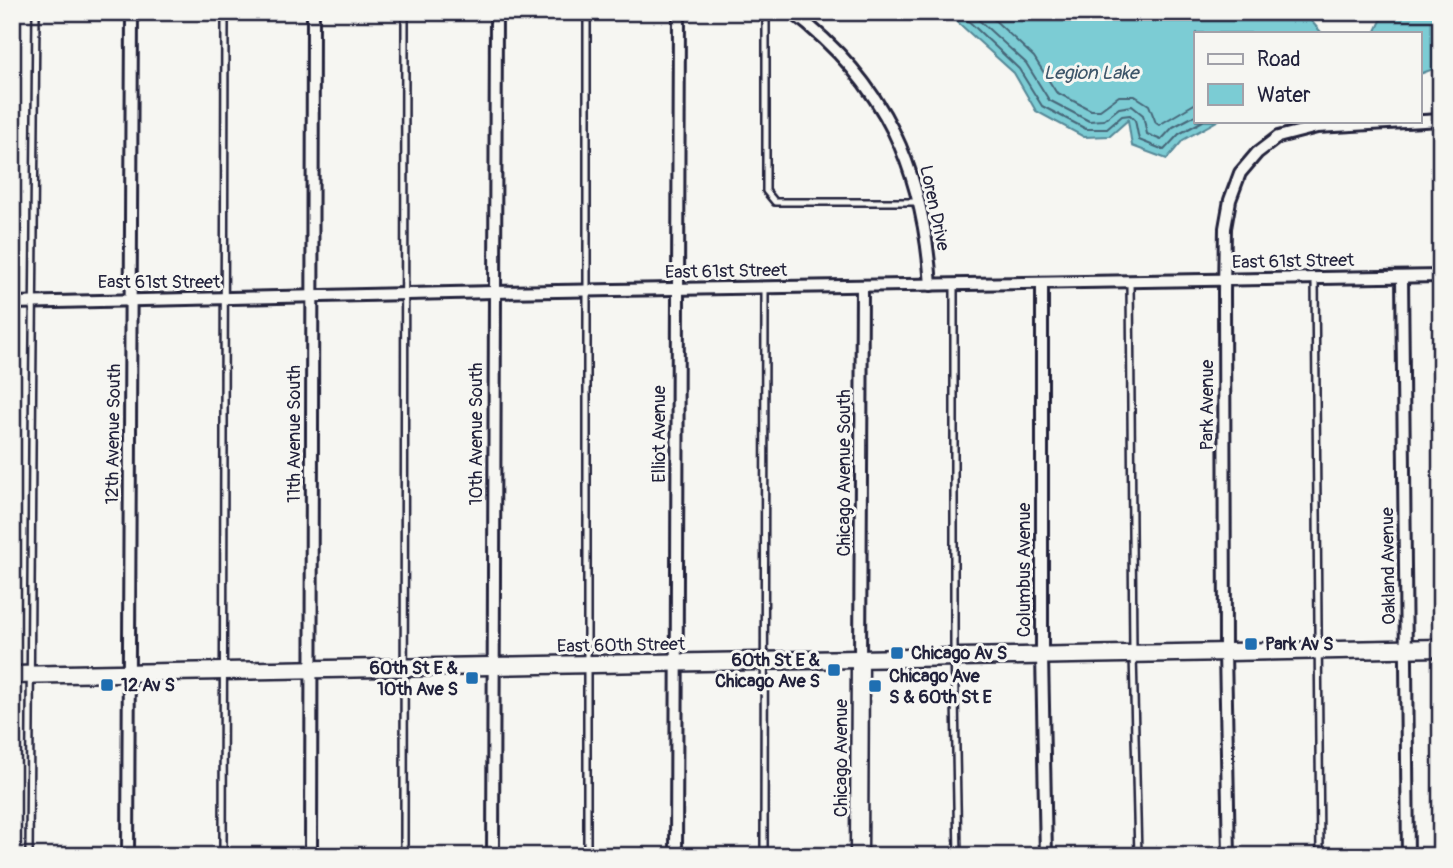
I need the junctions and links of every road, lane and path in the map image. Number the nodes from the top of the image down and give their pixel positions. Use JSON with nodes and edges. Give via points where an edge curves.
{"nodes":[{"id":1,"x":36,"y":12,"type":"edge"},
{"id":2,"x":132,"y":12,"type":"edge"},
{"id":3,"x":225,"y":12,"type":"edge"},
{"id":4,"x":313,"y":12,"type":"edge"},
{"id":5,"x":405,"y":12,"type":"edge"},
{"id":6,"x":496,"y":12,"type":"edge"},
{"id":7,"x":587,"y":12,"type":"edge"},
{"id":8,"x":678,"y":12,"type":"edge"},
{"id":9,"x":766,"y":12,"type":"edge"},
{"id":10,"x":792,"y":12,"type":"edge"},
{"id":11,"x":1441,"y":120,"type":"edge"},
{"id":12,"x":1422,"y":121,"type":"edge"},
{"id":13,"x":1406,"y":122,"type":"edge"},
{"id":14,"x":920,"y":202,"type":"junction"},
{"id":15,"x":1441,"y":276,"type":"edge"},
{"id":16,"x":1402,"y":277,"type":"junction"},
{"id":17,"x":1315,"y":278,"type":"junction"},
{"id":18,"x":1224,"y":280,"type":"junction"},
{"id":19,"x":1130,"y":281,"type":"junction"},
{"id":20,"x":1042,"y":284,"type":"junction"},
{"id":21,"x":930,"y":285,"type":"junction"},
{"id":22,"x":954,"y":285,"type":"junction"},
{"id":23,"x":862,"y":287,"type":"junction"},
{"id":24,"x":765,"y":288,"type":"junction"},
{"id":25,"x":676,"y":289,"type":"junction"},
{"id":26,"x":587,"y":291,"type":"junction"},
{"id":27,"x":494,"y":292,"type":"junction"},
{"id":28,"x":312,"y":296,"type":"junction"},
{"id":29,"x":404,"y":296,"type":"junction"},
{"id":30,"x":132,"y":299,"type":"junction"},
{"id":31,"x":225,"y":299,"type":"junction"},
{"id":32,"x":35,"y":302,"type":"junction"},
{"id":33,"x":12,"y":303,"type":"edge"},
{"id":34,"x":1441,"y":648,"type":"edge"},
{"id":35,"x":1407,"y":649,"type":"junction"},
{"id":36,"x":1316,"y":651,"type":"junction"},
{"id":37,"x":1225,"y":652,"type":"junction"},
{"id":38,"x":1133,"y":654,"type":"junction"},
{"id":39,"x":1042,"y":656,"type":"junction"},
{"id":40,"x":954,"y":658,"type":"junction"},
{"id":41,"x":860,"y":660,"type":"junction"},
{"id":42,"x":765,"y":662,"type":"junction"},
{"id":43,"x":676,"y":663,"type":"junction"},
{"id":44,"x":587,"y":665,"type":"junction"},
{"id":45,"x":494,"y":667,"type":"junction"},
{"id":46,"x":404,"y":668,"type":"junction"},
{"id":47,"x":312,"y":670,"type":"junction"},
{"id":48,"x":222,"y":672,"type":"junction"},
{"id":49,"x":127,"y":673,"type":"junction"},
{"id":50,"x":29,"y":675,"type":"junction"},
{"id":51,"x":12,"y":676,"type":"edge"},
{"id":52,"x":29,"y":856,"type":"edge"},
{"id":53,"x":128,"y":856,"type":"edge"},
{"id":54,"x":222,"y":856,"type":"edge"},
{"id":55,"x":311,"y":856,"type":"edge"},
{"id":56,"x":404,"y":856,"type":"edge"},
{"id":57,"x":493,"y":856,"type":"edge"},
{"id":58,"x":587,"y":856,"type":"edge"},
{"id":59,"x":676,"y":856,"type":"edge"},
{"id":60,"x":764,"y":856,"type":"edge"},
{"id":61,"x":859,"y":856,"type":"edge"},
{"id":62,"x":958,"y":856,"type":"edge"},
{"id":63,"x":1046,"y":856,"type":"edge"},
{"id":64,"x":1138,"y":856,"type":"edge"},
{"id":65,"x":1229,"y":856,"type":"edge"},
{"id":66,"x":1320,"y":856,"type":"edge"},
{"id":67,"x":1408,"y":856,"type":"edge"}],
"edges":[{"from":1,"to":32,"type":"lane"},
{"from":2,"to":30,"type":"street","name":"12th Avenue South"},
{"from":3,"to":31,"type":"lane"},
{"from":4,"to":28,"type":"street","name":"11th Avenue South"},
{"from":5,"to":29,"type":"lane"},
{"from":6,"to":27,"type":"street","name":"10th Avenue South"},
{"from":7,"to":26,"type":"lane"},
{"from":8,"to":25,"type":"street","name":"Elliot Avenue"},
{"from":9,"to":14,"type":"lane","via":[[766,191],[775,202]]},
{"from":10,"to":14,"type":"street","name":"Loren Drive","via":[[842,56],[869,89],[908,162]]},
{"from":11,"to":12,"type":"street","name":"Park Avenue"},
{"from":13,"to":18,"type":"street","name":"Park Avenue","via":[[1317,127],[1278,136],[1257,153],[1240,173],[1230,200]]},
{"from":14,"to":21,"type":"street","name":"Loren Drive"},
{"from":15,"to":16,"type":"street","name":"East 61st Street"},
{"from":16,"to":17,"type":"street","name":"East 61st Street"},
{"from":16,"to":35,"type":"street","name":"Oakland Avenue"},
{"from":17,"to":18,"type":"street","name":"East 61st Street"},
{"from":17,"to":36,"type":"lane"},
{"from":18,"to":19,"type":"street","name":"East 61st Street"},
{"from":18,"to":37,"type":"street","name":"Park Avenue"},
{"from":19,"to":20,"type":"street","name":"East 61st Street"},
{"from":19,"to":38,"type":"lane"},
{"from":20,"to":22,"type":"street","name":"East 61st Street"},
{"from":20,"to":39,"type":"street","name":"Columbus Avenue"},
{"from":21,"to":22,"type":"street","name":"East 61st Street"},
{"from":21,"to":23,"type":"street","name":"East 61st Street"},
{"from":22,"to":40,"type":"lane"},
{"from":23,"to":24,"type":"street","name":"East 61st Street"},
{"from":23,"to":41,"type":"street","name":"Chicago Avenue South"},
{"from":24,"to":25,"type":"street","name":"East 61st Street"},
{"from":24,"to":42,"type":"lane"},
{"from":25,"to":26,"type":"street","name":"East 61st Street"},
{"from":25,"to":43,"type":"street","name":"Elliot Avenue"},
{"from":26,"to":27,"type":"street","name":"East 61st Street"},
{"from":26,"to":44,"type":"lane"},
{"from":27,"to":29,"type":"street","name":"East 61st Street"},
{"from":27,"to":45,"type":"street","name":"10th Avenue South"},
{"from":28,"to":29,"type":"street","name":"East 61st Street"},
{"from":28,"to":31,"type":"street","name":"East 61st Street"},
{"from":28,"to":47,"type":"street","name":"11th Avenue South"},
{"from":29,"to":46,"type":"lane"},
{"from":30,"to":31,"type":"street","name":"East 61st Street"},
{"from":30,"to":32,"type":"street","name":"East 61st Street"},
{"from":30,"to":49,"type":"street","name":"12th Avenue South"},
{"from":31,"to":48,"type":"lane"},
{"from":32,"to":33,"type":"street","name":"East 61st Street"},
{"from":32,"to":50,"type":"lane"},
{"from":34,"to":35,"type":"street","name":"East 60th Street"},
{"from":35,"to":36,"type":"street","name":"East 60th Street"},
{"from":35,"to":67,"type":"street","name":"Oakland Avenue"},
{"from":36,"to":37,"type":"street","name":"East 60th Street"},
{"from":36,"to":66,"type":"lane"},
{"from":37,"to":38,"type":"street","name":"East 60th Street"},
{"from":37,"to":65,"type":"street","name":"Park Avenue"},
{"from":38,"to":39,"type":"street","name":"East 60th Street"},
{"from":38,"to":64,"type":"lane"},
{"from":39,"to":40,"type":"street","name":"East 60th Street"},
{"from":39,"to":63,"type":"street","name":"Columbus Avenue"},
{"from":40,"to":41,"type":"street","name":"East 60th Street"},
{"from":40,"to":62,"type":"lane"},
{"from":41,"to":42,"type":"street","name":"East 60th Street"},
{"from":41,"to":61,"type":"street","name":"Chicago Avenue"},
{"from":42,"to":43,"type":"street","name":"East 60th Street"},
{"from":42,"to":60,"type":"lane"},
{"from":43,"to":44,"type":"street","name":"East 60th Street"},
{"from":43,"to":59,"type":"street","name":"Elliot Avenue"},
{"from":44,"to":45,"type":"street","name":"East 60th Street"},
{"from":44,"to":58,"type":"lane"},
{"from":45,"to":46,"type":"street","name":"East 60th Street"},
{"from":45,"to":57,"type":"street","name":"10th Avenue South"},
{"from":46,"to":47,"type":"street","name":"East 60th Street"},
{"from":46,"to":56,"type":"lane"},
{"from":47,"to":48,"type":"street","name":"East 60th Street"},
{"from":47,"to":55,"type":"street","name":"11th Avenue South"},
{"from":48,"to":49,"type":"street","name":"East 60th Street"},
{"from":48,"to":54,"type":"lane"},
{"from":49,"to":50,"type":"street","name":"East 60th Street"},
{"from":49,"to":53,"type":"street","name":"12th Avenue South"},
{"from":50,"to":51,"type":"street","name":"East 60th Street"},
{"from":50,"to":52,"type":"lane"}]}
